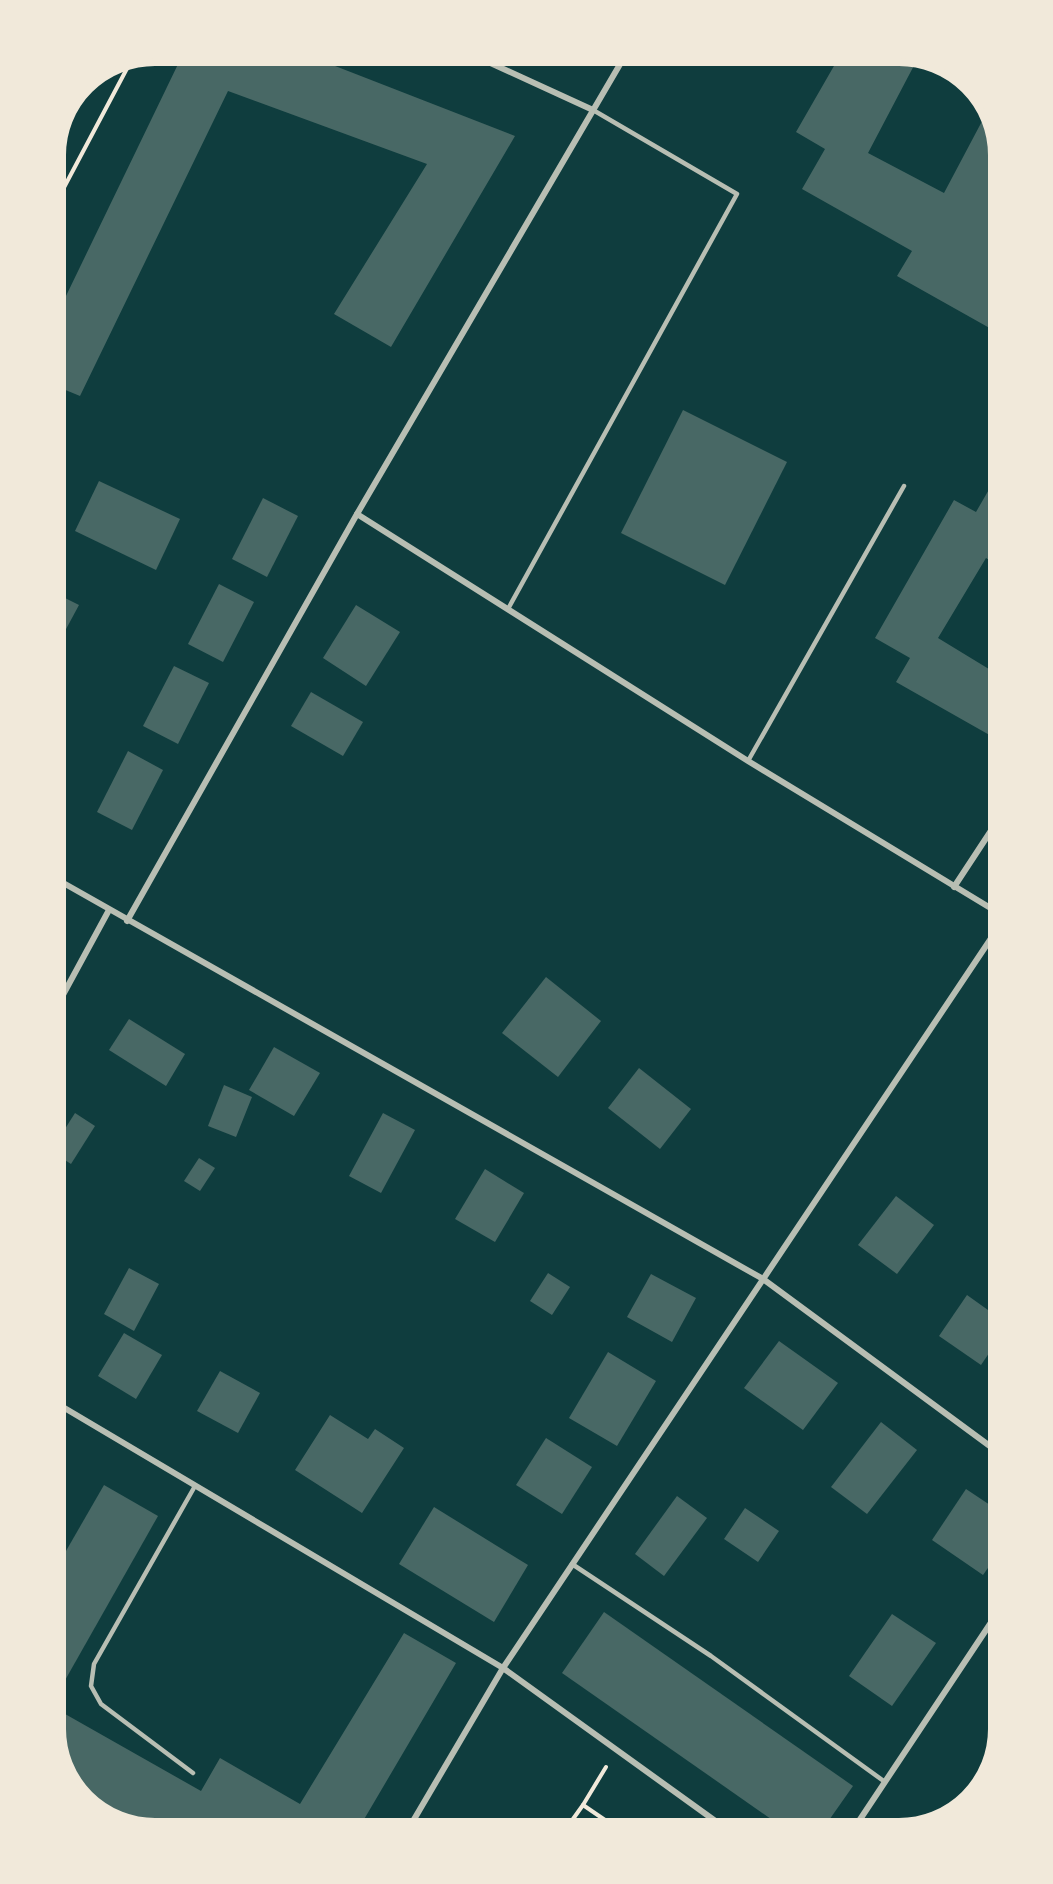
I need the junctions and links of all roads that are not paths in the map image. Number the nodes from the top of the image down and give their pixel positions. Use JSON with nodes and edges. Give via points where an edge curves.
{"nodes":[{"id":1,"x":488,"y":62,"type":"edge"},
{"id":2,"x":621,"y":62,"type":"edge"},
{"id":3,"x":593,"y":110,"type":"junction"},
{"id":4,"x":904,"y":486,"type":"dead end"},
{"id":5,"x":357,"y":514,"type":"junction"},
{"id":6,"x":508,"y":609,"type":"junction"},
{"id":7,"x":748,"y":761,"type":"junction"},
{"id":8,"x":992,"y":829,"type":"edge"},
{"id":9,"x":62,"y":882,"type":"edge"},
{"id":10,"x":954,"y":887,"type":"junction"},
{"id":11,"x":992,"y":909,"type":"edge"},
{"id":12,"x":109,"y":910,"type":"junction"},
{"id":13,"x":127,"y":921,"type":"junction"},
{"id":14,"x":992,"y":937,"type":"edge"},
{"id":15,"x":62,"y":997,"type":"edge"},
{"id":16,"x":763,"y":1279,"type":"junction"},
{"id":17,"x":62,"y":1407,"type":"edge"},
{"id":18,"x":992,"y":1448,"type":"edge"},
{"id":19,"x":195,"y":1486,"type":"junction"},
{"id":20,"x":572,"y":1564,"type":"junction"},
{"id":21,"x":992,"y":1621,"type":"edge"},
{"id":22,"x":503,"y":1668,"type":"junction"},
{"id":23,"x":194,"y":1773,"type":"dead end"},
{"id":24,"x":885,"y":1782,"type":"junction"},
{"id":25,"x":412,"y":1822,"type":"edge"},
{"id":26,"x":717,"y":1822,"type":"edge"},
{"id":27,"x":858,"y":1822,"type":"edge"}],
"edges":[{"from":1,"to":3,"type":"street"},
{"from":2,"to":3,"type":"street"},
{"from":3,"to":5,"type":"street"},
{"from":3,"to":6,"type":"lane","via":[[737,194]]},
{"from":4,"to":7,"type":"lane"},
{"from":5,"to":6,"type":"street"},
{"from":5,"to":13,"type":"street"},
{"from":6,"to":7,"type":"street"},
{"from":7,"to":10,"type":"street"},
{"from":8,"to":10,"type":"street"},
{"from":9,"to":12,"type":"street"},
{"from":10,"to":11,"type":"street"},
{"from":12,"to":13,"type":"street"},
{"from":12,"to":15,"type":"street"},
{"from":13,"to":16,"type":"street"},
{"from":14,"to":16,"type":"street"},
{"from":16,"to":18,"type":"street"},
{"from":16,"to":20,"type":"street"},
{"from":17,"to":19,"type":"street"},
{"from":19,"to":22,"type":"street"},
{"from":19,"to":23,"type":"lane","via":[[94,1664],[91,1686],[101,1704]]},
{"from":20,"to":22,"type":"street"},
{"from":20,"to":24,"type":"lane","via":[[711,1656]]},
{"from":21,"to":24,"type":"street"},
{"from":22,"to":25,"type":"street"},
{"from":22,"to":26,"type":"street"},
{"from":24,"to":27,"type":"street"}]}
